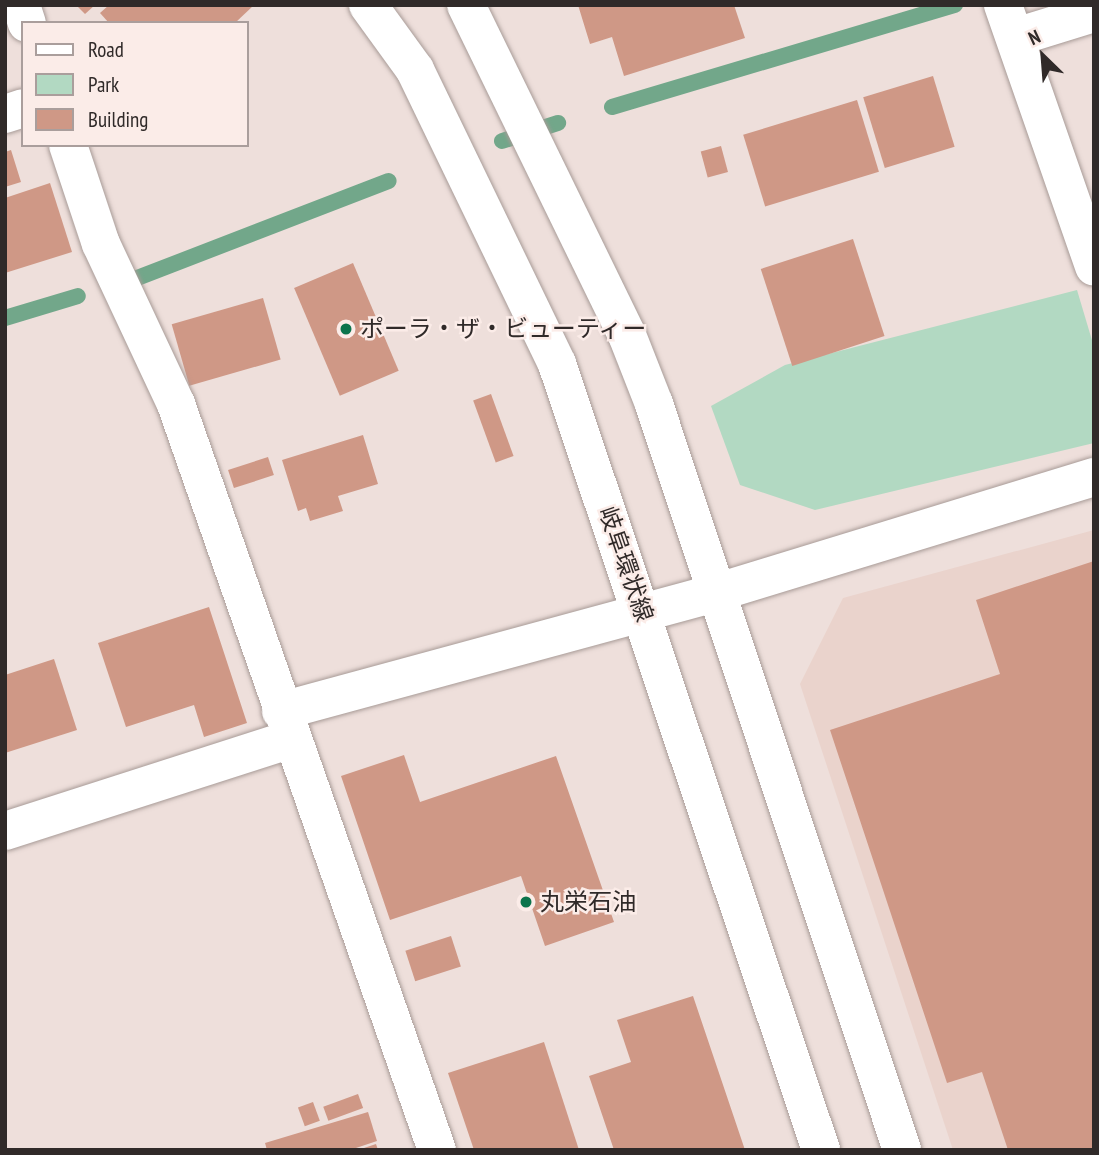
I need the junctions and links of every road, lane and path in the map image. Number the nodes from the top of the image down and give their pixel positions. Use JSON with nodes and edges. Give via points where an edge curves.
{"nodes":[{"id":1,"x":369,"y":5,"type":"edge"},
{"id":2,"x":466,"y":5,"type":"edge"},
{"id":3,"x":1094,"y":13,"type":"edge"},
{"id":4,"x":1010,"y":21,"type":"edge"},
{"id":5,"x":69,"y":147,"type":"edge"},
{"id":6,"x":1094,"y":267,"type":"edge"},
{"id":7,"x":1094,"y":477,"type":"edge"},
{"id":8,"x":718,"y":592,"type":"junction"},
{"id":9,"x":642,"y":611,"type":"junction"},
{"id":10,"x":286,"y":725,"type":"junction"},
{"id":11,"x":5,"y":831,"type":"edge"},
{"id":12,"x":437,"y":1150,"type":"edge"},
{"id":13,"x":821,"y":1150,"type":"edge"},
{"id":14,"x":902,"y":1150,"type":"edge"}],
"edges":[{"from":1,"to":9,"type":"street","name":"岐阜環状線","via":[[415,70],[557,364]]},
{"from":2,"to":8,"type":"street","via":[[627,335]]},
{"from":3,"to":4,"type":"street"},
{"from":4,"to":6,"type":"street"},
{"from":5,"to":10,"type":"street","via":[[101,244],[176,404]]},
{"from":7,"to":8,"type":"street"},
{"from":8,"to":9,"type":"street"},
{"from":8,"to":14,"type":"street"},
{"from":9,"to":10,"type":"street"},
{"from":9,"to":13,"type":"street","name":"岐阜環状線"},
{"from":10,"to":11,"type":"street"},
{"from":10,"to":12,"type":"street"}]}
